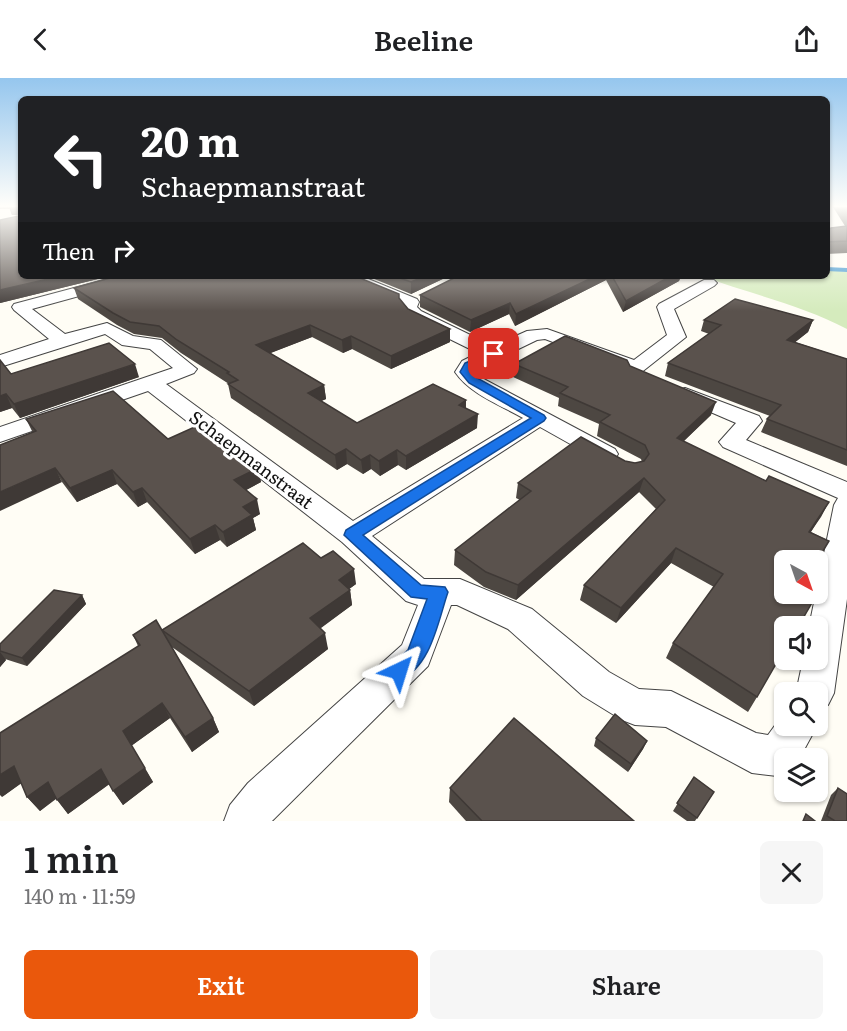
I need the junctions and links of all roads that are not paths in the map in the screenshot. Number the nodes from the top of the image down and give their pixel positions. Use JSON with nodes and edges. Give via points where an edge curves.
{"nodes":[{"id":1,"x":125,"y":279,"type":"edge"},
{"id":2,"x":355,"y":279,"type":"edge"},
{"id":3,"x":709,"y":283,"type":"dead end"},
{"id":4,"x":429,"y":293,"type":"edge"},
{"id":5,"x":411,"y":302,"type":"junction"},
{"id":6,"x":20,"y":307,"type":"junction"},
{"id":7,"x":0,"y":312,"type":"edge"},
{"id":8,"x":62,"y":342,"type":"junction"},
{"id":9,"x":494,"y":354,"type":"junction"},
{"id":10,"x":0,"y":361,"type":"edge"},
{"id":11,"x":636,"y":367,"type":"junction"},
{"id":12,"x":151,"y":383,"type":"junction"},
{"id":13,"x":540,"y":418,"type":"junction"},
{"id":14,"x":0,"y":435,"type":"edge"},
{"id":15,"x":621,"y":462,"type":"edge"},
{"id":16,"x":847,"y":492,"type":"edge"},
{"id":17,"x":847,"y":505,"type":"edge"},
{"id":18,"x":352,"y":535,"type":"junction"},
{"id":19,"x":439,"y":592,"type":"junction"},
{"id":20,"x":817,"y":682,"type":"edge"},
{"id":21,"x":791,"y":736,"type":"edge"},
{"id":22,"x":246,"y":821,"type":"edge"}],
"edges":[{"from":1,"to":6,"type":"street"},
{"from":2,"to":5,"type":"street"},
{"from":3,"to":11,"type":"street","via":[[665,307],[677,337]]},
{"from":4,"to":5,"type":"street"},
{"from":5,"to":9,"type":"street","via":[[409,308],[415,315]]},
{"from":6,"to":7,"type":"street"},
{"from":6,"to":8,"type":"street"},
{"from":8,"to":10,"type":"street"},
{"from":8,"to":12,"type":"street","via":[[107,328],[128,341],[155,344],[187,369]]},
{"from":9,"to":11,"type":"street","via":[[533,335],[547,334]]},
{"from":9,"to":13,"type":"street","via":[[469,365],[465,372],[473,381]]},
{"from":11,"to":16,"type":"street","via":[[635,373],[751,421],[731,442]]},
{"from":12,"to":14,"type":"street"},
{"from":12,"to":18,"type":"street","name":"Schaepmanstraat"},
{"from":13,"to":15,"type":"street"},
{"from":13,"to":18,"type":"street"},
{"from":17,"to":20,"type":"street"},
{"from":18,"to":19,"type":"street","name":"Schaepmanstraat","via":[[417,592]]},
{"from":19,"to":21,"type":"street","name":"Schaepmanstraat","via":[[460,592],[520,619],[596,684],[635,707],[671,709],[752,753],[777,756]]},
{"from":19,"to":22,"type":"street","via":[[416,655],[264,798]]}]}
